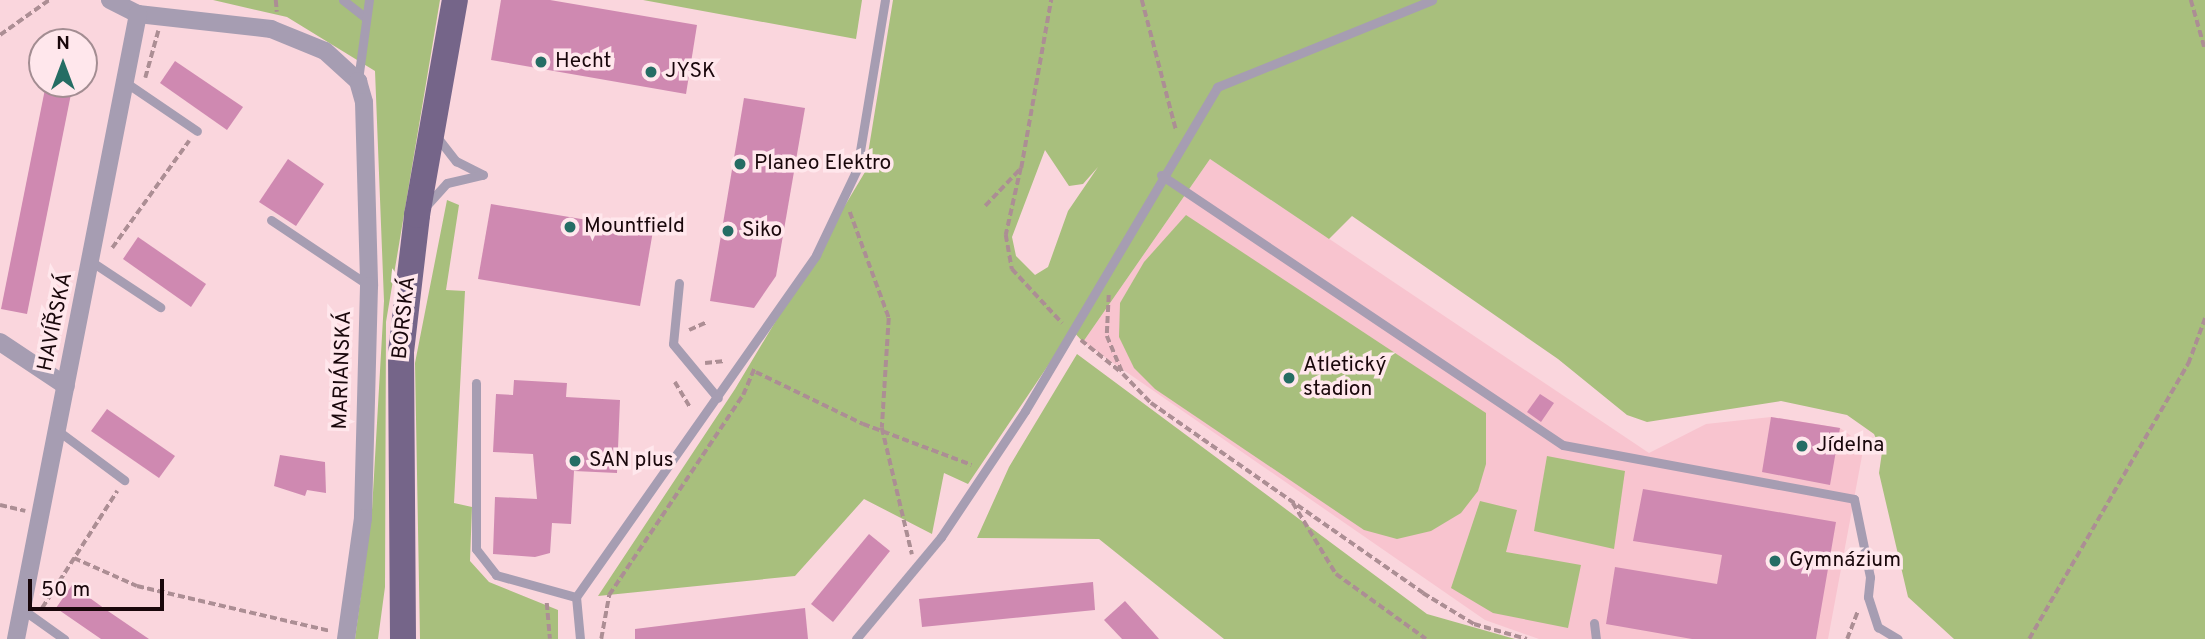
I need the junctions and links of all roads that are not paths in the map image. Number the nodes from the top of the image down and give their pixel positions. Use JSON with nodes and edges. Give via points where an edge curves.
{"nodes":[{"id":1,"x":110,"y":0,"type":"edge"},
{"id":2,"x":343,"y":0,"type":"edge"},
{"id":3,"x":369,"y":0,"type":"edge"},
{"id":4,"x":455,"y":0,"type":"edge"},
{"id":5,"x":885,"y":0,"type":"edge"},
{"id":6,"x":1432,"y":0,"type":"edge"},
{"id":7,"x":138,"y":14,"type":"junction"},
{"id":8,"x":366,"y":18,"type":"junction"},
{"id":9,"x":358,"y":81,"type":"junction"},
{"id":10,"x":125,"y":82,"type":"junction"},
{"id":11,"x":430,"y":129,"type":"junction"},
{"id":12,"x":197,"y":131,"type":"road end"},
{"id":13,"x":1161,"y":175,"type":"junction"},
{"id":14,"x":417,"y":215,"type":"junction"},
{"id":15,"x":271,"y":220,"type":"dead end"},
{"id":16,"x":99,"y":267,"type":"junction"},
{"id":17,"x":679,"y":284,"type":"dead end"},
{"id":18,"x":369,"y":286,"type":"junction"},
{"id":19,"x":160,"y":307,"type":"dead end"},
{"id":20,"x":0,"y":342,"type":"edge"},
{"id":21,"x":476,"y":383,"type":"dead end"},
{"id":22,"x":66,"y":386,"type":"junction"},
{"id":23,"x":718,"y":398,"type":"junction"},
{"id":24,"x":57,"y":430,"type":"junction"},
{"id":25,"x":124,"y":480,"type":"road end"},
{"id":26,"x":576,"y":597,"type":"junction"},
{"id":27,"x":28,"y":613,"type":"junction"},
{"id":28,"x":1594,"y":623,"type":"dead end"},
{"id":29,"x":16,"y":639,"type":"edge"},
{"id":30,"x":64,"y":639,"type":"edge"},
{"id":31,"x":346,"y":639,"type":"edge"},
{"id":32,"x":403,"y":639,"type":"edge"},
{"id":33,"x":580,"y":639,"type":"edge"},
{"id":34,"x":856,"y":639,"type":"edge"},
{"id":35,"x":1596,"y":639,"type":"edge"},
{"id":36,"x":1898,"y":639,"type":"edge"}],
"edges":[{"from":1,"to":7,"type":"street"},
{"from":2,"to":8,"type":"lane"},
{"from":3,"to":8,"type":"lane"},
{"from":4,"to":11,"type":"main road","name":"BORSKÁ"},
{"from":5,"to":23,"type":"lane","via":[[856,169],[816,255]]},
{"from":6,"to":13,"type":"lane","via":[[1217,88]]},
{"from":7,"to":9,"type":"street","via":[[271,29],[325,51]]},
{"from":7,"to":10,"type":"street","name":"HAVÍŘSKÁ"},
{"from":8,"to":9,"type":"lane"},
{"from":9,"to":18,"type":"street","name":"MARIÁNSKÁ","via":[[364,102]]},
{"from":10,"to":12,"type":"lane"},
{"from":10,"to":16,"type":"street","name":"HAVÍŘSKÁ"},
{"from":11,"to":14,"type":"main road","name":"BORSKÁ"},
{"from":11,"to":14,"type":"lane","via":[[456,161],[483,175],[447,183]]},
{"from":13,"to":34,"type":"lane","via":[[986,469],[917,566]]},
{"from":13,"to":36,"type":"lane","via":[[1563,445],[1854,499],[1870,577],[1868,597],[1878,627]]},
{"from":14,"to":32,"type":"main road","name":"BORSKÁ","via":[[397,419]]},
{"from":15,"to":18,"type":"lane"},
{"from":16,"to":19,"type":"lane"},
{"from":16,"to":22,"type":"street","name":"HAVÍŘSKÁ"},
{"from":17,"to":23,"type":"lane","via":[[673,344]]},
{"from":18,"to":31,"type":"street","name":"MARIÁNSKÁ","via":[[363,518]]},
{"from":20,"to":22,"type":"street"},
{"from":21,"to":26,"type":"lane","via":[[477,549],[496,575]]},
{"from":22,"to":24,"type":"street","name":"HAVÍŘSKÁ"},
{"from":23,"to":26,"type":"lane"},
{"from":24,"to":25,"type":"lane"},
{"from":24,"to":27,"type":"street","name":"HAVÍŘSKÁ"},
{"from":26,"to":33,"type":"lane"},
{"from":27,"to":29,"type":"street","name":"HAVÍŘSKÁ"},
{"from":27,"to":30,"type":"lane"},
{"from":28,"to":35,"type":"lane"}]}
